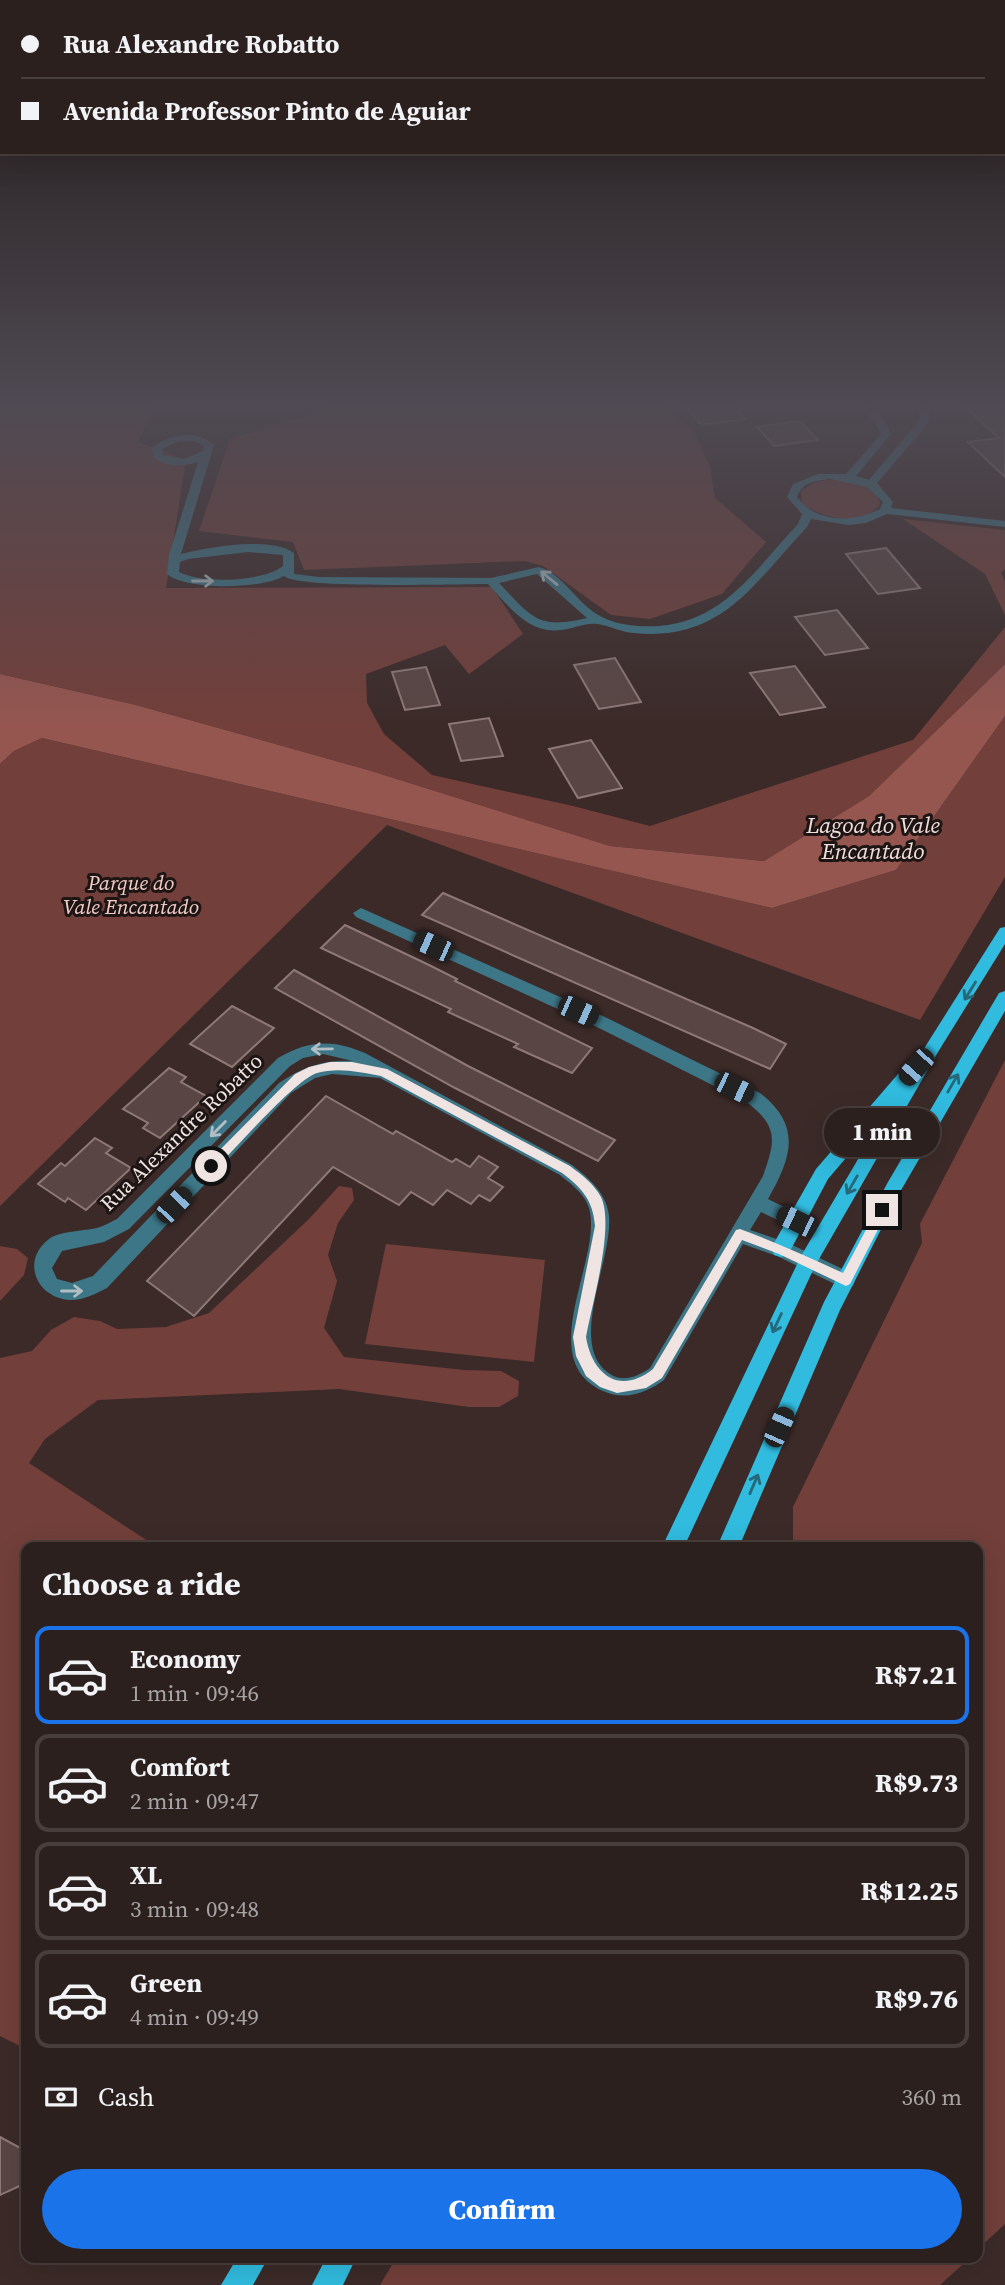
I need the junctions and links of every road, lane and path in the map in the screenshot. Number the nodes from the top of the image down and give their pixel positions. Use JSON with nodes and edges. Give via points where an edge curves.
{"nodes":[{"id":1,"x":189,"y":511,"type":"edge"},
{"id":2,"x":800,"y":511,"type":"edge"},
{"id":3,"x":885,"y":511,"type":"joint"},
{"id":4,"x":982,"y":511,"type":"edge"},
{"id":5,"x":1005,"y":514,"type":"edge"},
{"id":6,"x":806,"y":519,"type":"junction"},
{"id":7,"x":1005,"y":524,"type":"edge"},
{"id":8,"x":182,"y":536,"type":"junction"},
{"id":9,"x":214,"y":550,"type":"junction"},
{"id":10,"x":175,"y":560,"type":"junction"},
{"id":11,"x":288,"y":567,"type":"junction"},
{"id":12,"x":319,"y":580,"type":"junction"},
{"id":13,"x":249,"y":581,"type":"junction"},
{"id":14,"x":491,"y":581,"type":"junction"},
{"id":15,"x":597,"y":619,"type":"junction"},
{"id":16,"x":361,"y":913,"type":"dead end"},
{"id":17,"x":1005,"y":932,"type":"edge"},
{"id":18,"x":1005,"y":997,"type":"edge"},
{"id":19,"x":932,"y":1048,"type":"junction"},
{"id":20,"x":384,"y":1072,"type":"junction"},
{"id":21,"x":758,"y":1202,"type":"junction"},
{"id":22,"x":796,"y":1221,"type":"junction"},
{"id":23,"x":740,"y":1234,"type":"junction"},
{"id":24,"x":781,"y":1249,"type":"junction"},
{"id":25,"x":808,"y":1262,"type":"junction"},
{"id":26,"x":846,"y":1280,"type":"junction"},
{"id":27,"x":675,"y":1542,"type":"edge"},
{"id":28,"x":730,"y":1542,"type":"edge"},
{"id":29,"x":251,"y":2263,"type":"edge"},
{"id":30,"x":339,"y":2263,"type":"edge"},
{"id":31,"x":236,"y":2285,"type":"edge"},
{"id":32,"x":327,"y":2285,"type":"edge"}],
"edges":[{"from":1,"to":8,"type":"street"},
{"from":2,"to":6,"type":"street"},
{"from":3,"to":6,"type":"street","via":[[867,520]]},
{"from":3,"to":7,"type":"street"},
{"from":4,"to":5,"type":"street"},
{"from":6,"to":15,"type":"street","via":[[735,600],[713,614],[671,628],[638,631]]},
{"from":8,"to":9,"type":"street","via":[[192,547]]},
{"from":8,"to":10,"type":"street"},
{"from":9,"to":10,"type":"street"},
{"from":9,"to":11,"type":"street","via":[[282,551],[290,558]]},
{"from":10,"to":13,"type":"street","one_way":true,"via":[[173,574],[181,579]]},
{"from":11,"to":12,"type":"street","via":[[290,577]]},
{"from":11,"to":13,"type":"street","via":[[272,578]]},
{"from":12,"to":13,"type":"street"},
{"from":12,"to":14,"type":"street"},
{"from":15,"to":14,"type":"street","one_way":true,"via":[[539,570]]},
{"from":14,"to":15,"type":"street","via":[[539,626],[558,629]]},
{"from":16,"to":21,"type":"street","name":"Rua Alexandre Robatto","via":[[601,1022],[762,1103],[783,1132],[771,1178]]},
{"from":17,"to":19,"type":"main road","one_way":true},
{"from":26,"to":18,"type":"main road","one_way":true,"via":[[894,1187]]},
{"from":19,"to":22,"type":"main road","via":[[827,1166]]},
{"from":19,"to":25,"type":"main road","one_way":true},
{"from":20,"to":20,"type":"street","name":"Rua Alexandre Robatto","one_way":true,"via":[[364,1058],[335,1049],[320,1047],[297,1053],[123,1224],[104,1234],[56,1244],[44,1261],[46,1280],[63,1293],[89,1290],[100,1282],[299,1077],[330,1066]]},
{"from":20,"to":23,"type":"street","name":"Rua Alexandre Robatto","via":[[566,1170],[596,1199],[601,1226],[579,1337],[590,1371],[604,1383],[629,1387],[657,1374]]},
{"from":21,"to":22,"type":"street"},
{"from":21,"to":23,"type":"street","name":"Rua Alexandre Robatto"},
{"from":22,"to":24,"type":"main road"},
{"from":23,"to":24,"type":"street"},
{"from":24,"to":25,"type":"street"},
{"from":25,"to":26,"type":"street"},
{"from":25,"to":27,"type":"main road","one_way":true},
{"from":28,"to":26,"type":"main road","one_way":true},
{"from":29,"to":31,"type":"main road"},
{"from":30,"to":32,"type":"main road"}]}
